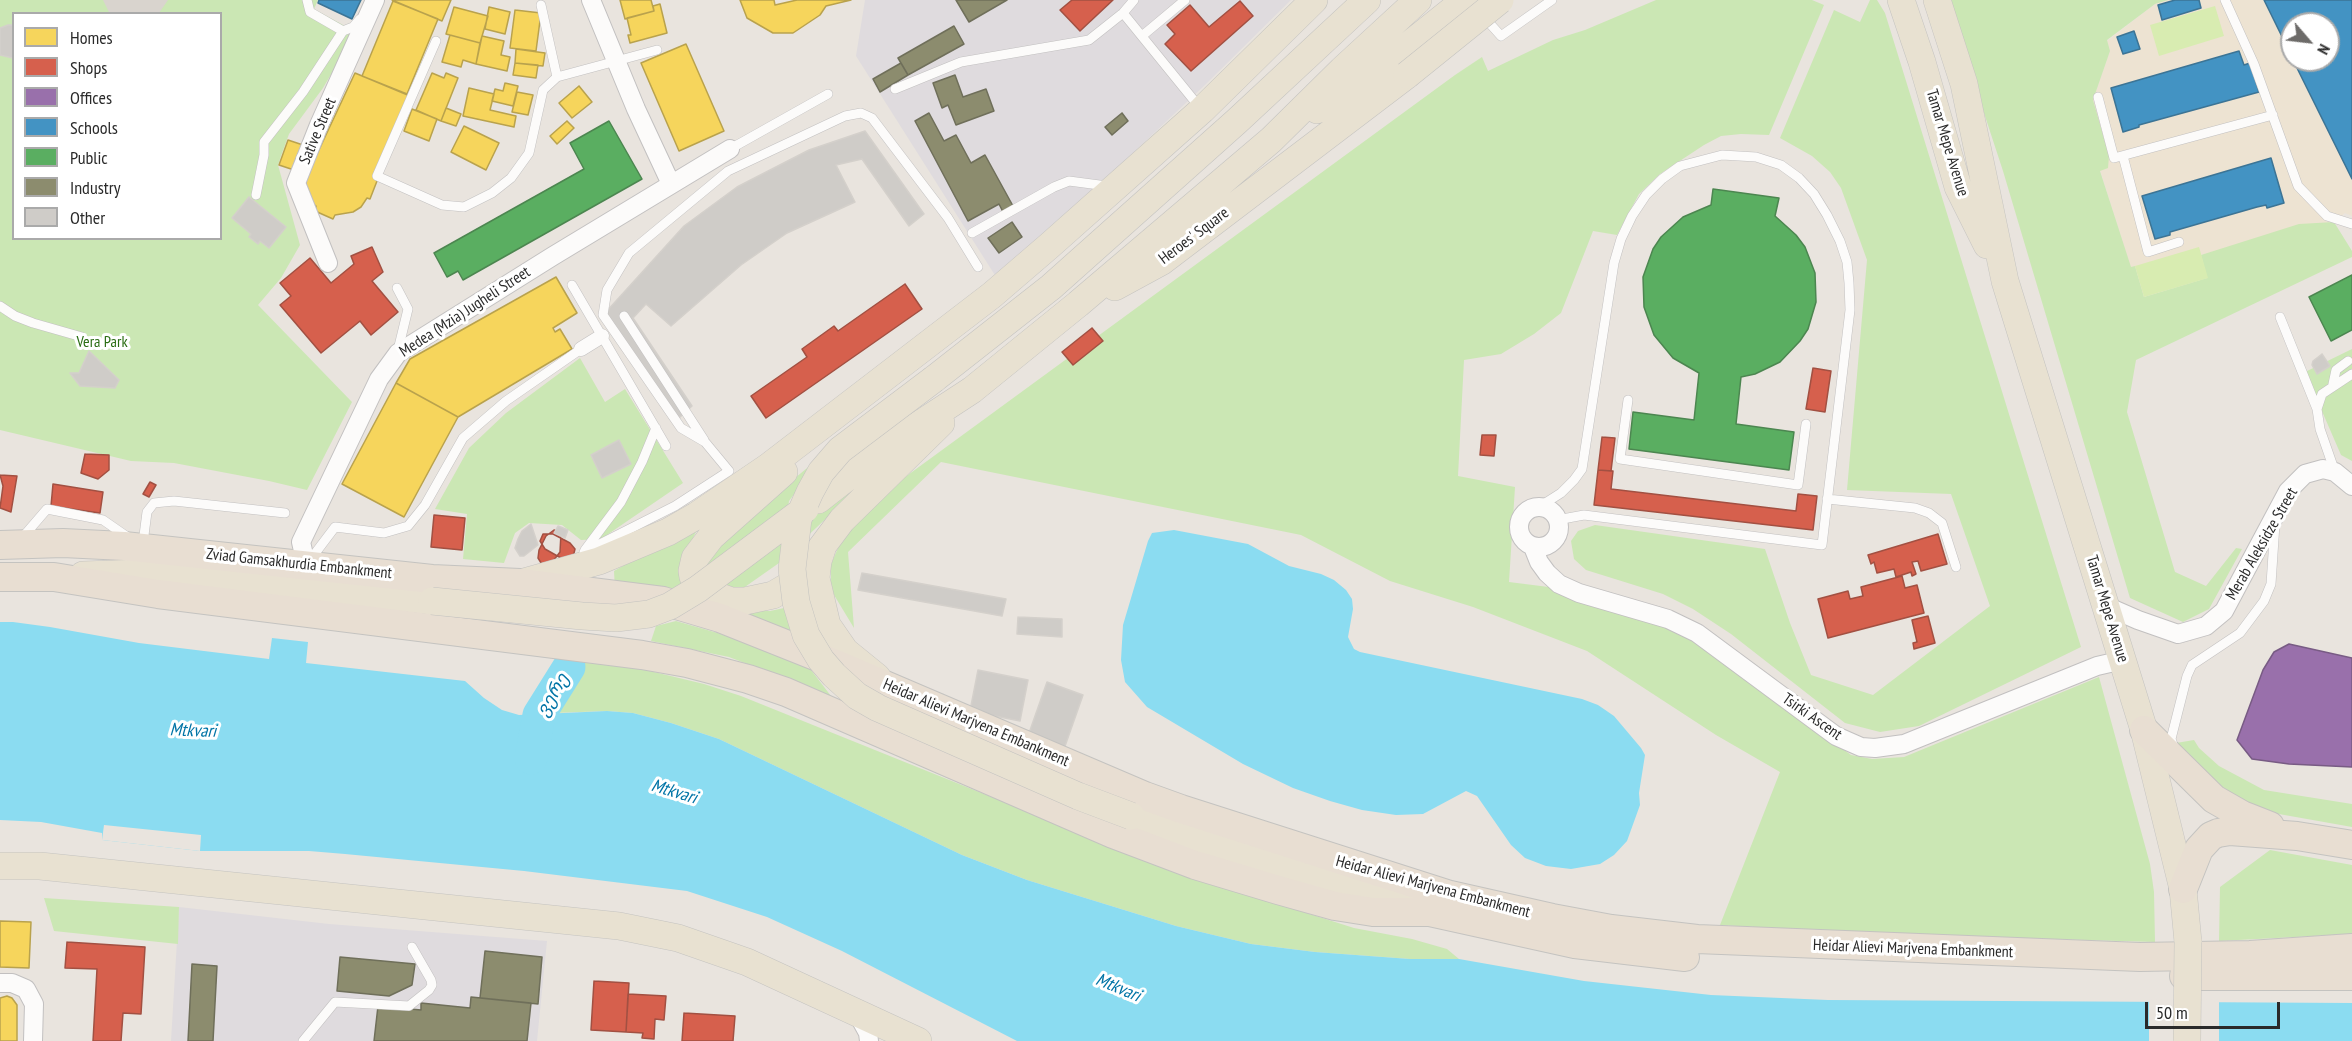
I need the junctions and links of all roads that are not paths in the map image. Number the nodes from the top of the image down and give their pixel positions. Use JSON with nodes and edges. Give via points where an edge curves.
{"nodes":[{"id":1,"x":307,"y":0,"type":"edge"},
{"id":2,"x":374,"y":0,"type":"edge"},
{"id":3,"x":591,"y":0,"type":"edge"},
{"id":4,"x":1134,"y":0,"type":"edge"},
{"id":5,"x":1185,"y":0,"type":"edge"},
{"id":6,"x":1314,"y":0,"type":"edge"},
{"id":7,"x":1367,"y":0,"type":"edge"},
{"id":8,"x":1418,"y":0,"type":"edge"},
{"id":9,"x":1467,"y":0,"type":"edge"},
{"id":10,"x":1500,"y":0,"type":"edge"},
{"id":11,"x":1552,"y":0,"type":"edge"},
{"id":12,"x":1902,"y":0,"type":"edge"},
{"id":13,"x":1919,"y":0,"type":"edge"},
{"id":14,"x":1937,"y":0,"type":"edge"},
{"id":15,"x":2225,"y":0,"type":"edge"},
{"id":16,"x":541,"y":5,"type":"dead end"},
{"id":17,"x":1123,"y":13,"type":"junction"},
{"id":18,"x":342,"y":31,"type":"junction"},
{"id":19,"x":1142,"y":36,"type":"junction"},
{"id":20,"x":436,"y":41,"type":"dead end"},
{"id":21,"x":657,"y":50,"type":"dead end"},
{"id":22,"x":616,"y":62,"type":"junction"},
{"id":23,"x":557,"y":77,"type":"junction"},
{"id":24,"x":895,"y":89,"type":"dead end"},
{"id":25,"x":828,"y":94,"type":"dead end"},
{"id":26,"x":2098,"y":97,"type":"dead end"},
{"id":27,"x":1202,"y":110,"type":"junction"},
{"id":28,"x":2273,"y":114,"type":"junction"},
{"id":29,"x":1237,"y":121,"type":"junction"},
{"id":30,"x":1271,"y":140,"type":"junction"},
{"id":31,"x":730,"y":149,"type":"joint"},
{"id":32,"x":2123,"y":156,"type":"junction"},
{"id":33,"x":1984,"y":180,"type":"junction"},
{"id":34,"x":671,"y":184,"type":"junction"},
{"id":35,"x":1125,"y":188,"type":"junction"},
{"id":36,"x":256,"y":195,"type":"dead end"},
{"id":37,"x":2352,"y":224,"type":"edge"},
{"id":38,"x":972,"y":233,"type":"dead end"},
{"id":39,"x":2180,"y":242,"type":"dead end"},
{"id":40,"x":328,"y":263,"type":"dead end"},
{"id":41,"x":978,"y":267,"type":"dead end"},
{"id":42,"x":2005,"y":281,"type":"junction"},
{"id":43,"x":572,"y":285,"type":"dead end"},
{"id":44,"x":1052,"y":287,"type":"junction"},
{"id":45,"x":397,"y":288,"type":"dead end"},
{"id":46,"x":1078,"y":304,"type":"junction"},
{"id":47,"x":0,"y":306,"type":"edge"},
{"id":48,"x":624,"y":316,"type":"dead end"},
{"id":49,"x":2280,"y":317,"type":"dead end"},
{"id":50,"x":602,"y":336,"type":"junction"},
{"id":51,"x":82,"y":337,"type":"dead end"},
{"id":52,"x":581,"y":349,"type":"joint"},
{"id":53,"x":398,"y":352,"type":"junction"},
{"id":54,"x":2348,"y":361,"type":"dead end"},
{"id":55,"x":2352,"y":374,"type":"edge"},
{"id":56,"x":2333,"y":384,"type":"junction"},
{"id":57,"x":972,"y":390,"type":"junction"},
{"id":58,"x":1628,"y":400,"type":"dead end"},
{"id":59,"x":2317,"y":409,"type":"junction"},
{"id":60,"x":1806,"y":424,"type":"dead end"},
{"id":61,"x":656,"y":428,"type":"junction"},
{"id":62,"x":821,"y":428,"type":"junction"},
{"id":63,"x":705,"y":442,"type":"junction"},
{"id":64,"x":666,"y":446,"type":"dead end"},
{"id":65,"x":2335,"y":471,"type":"junction"},
{"id":66,"x":2352,"y":486,"type":"edge"},
{"id":67,"x":1827,"y":499,"type":"junction"},
{"id":68,"x":1539,"y":507,"type":"junction"},
{"id":69,"x":285,"y":513,"type":"dead end"},
{"id":70,"x":2276,"y":515,"type":"junction"},
{"id":71,"x":1557,"y":520,"type":"junction"},
{"id":72,"x":825,"y":541,"type":"junction"},
{"id":73,"x":5,"y":544,"type":"edge"},
{"id":74,"x":1533,"y":547,"type":"junction"},
{"id":75,"x":142,"y":548,"type":"junction"},
{"id":76,"x":583,"y":559,"type":"junction"},
{"id":77,"x":306,"y":564,"type":"junction"},
{"id":78,"x":1956,"y":567,"type":"dead end"},
{"id":79,"x":0,"y":577,"type":"edge"},
{"id":80,"x":54,"y":577,"type":"junction"},
{"id":81,"x":520,"y":584,"type":"junction"},
{"id":82,"x":597,"y":594,"type":"joint"},
{"id":83,"x":2106,"y":606,"type":"junction"},
{"id":84,"x":642,"y":655,"type":"joint"},
{"id":85,"x":2123,"y":660,"type":"junction"},
{"id":86,"x":888,"y":685,"type":"junction"},
{"id":87,"x":2144,"y":730,"type":"junction"},
{"id":88,"x":2180,"y":765,"type":"junction"},
{"id":89,"x":2297,"y":836,"type":"junction"},
{"id":90,"x":2352,"y":845,"type":"edge"},
{"id":91,"x":0,"y":866,"type":"edge"},
{"id":92,"x":2183,"y":889,"type":"junction"},
{"id":93,"x":1430,"y":912,"type":"junction"},
{"id":94,"x":412,"y":947,"type":"dead end"},
{"id":95,"x":2352,"y":948,"type":"edge"},
{"id":96,"x":2352,"y":976,"type":"edge"},
{"id":97,"x":6,"y":983,"type":"edge"},
{"id":98,"x":856,"y":1011,"type":"junction"},
{"id":99,"x":33,"y":1041,"type":"edge"},
{"id":100,"x":303,"y":1041,"type":"edge"},
{"id":101,"x":869,"y":1041,"type":"edge"},
{"id":102,"x":918,"y":1041,"type":"edge"},
{"id":103,"x":2187,"y":1041,"type":"edge"}],
"edges":[{"from":1,"to":18,"type":"lane","via":[[310,12]]},
{"from":2,"to":18,"type":"lane","via":[[353,27]]},
{"from":2,"to":40,"type":"street","name":"Sative Street","via":[[296,183]]},
{"from":3,"to":22,"type":"street"},
{"from":4,"to":17,"type":"lane"},
{"from":5,"to":19,"type":"lane"},
{"from":6,"to":27,"type":"main road"},
{"from":7,"to":29,"type":"main road"},
{"from":8,"to":30,"type":"main road","name":"Heroes' Square"},
{"from":9,"to":11,"type":"lane","via":[[1501,36]]},
{"from":9,"to":30,"type":"main road","name":"Heroes' Square","via":[[1370,76]]},
{"from":10,"to":46,"type":"main road","name":"Heroes' Square","bridge":true,"via":[[1161,262]]},
{"from":12,"to":42,"type":"main road","name":"Tamar Mepe Avenue","via":[[1958,187]]},
{"from":13,"to":33,"type":"main road"},
{"from":14,"to":33,"type":"main road","via":[[1964,84]]},
{"from":15,"to":28,"type":"lane"},
{"from":16,"to":23,"type":"lane"},
{"from":17,"to":19,"type":"lane"},
{"from":17,"to":24,"type":"lane","via":[[1089,40],[961,62]]},
{"from":18,"to":36,"type":"lane","via":[[303,92],[264,142]]},
{"from":19,"to":27,"type":"lane"},
{"from":20,"to":23,"type":"lane","via":[[377,176],[442,205],[464,207],[511,178],[529,153],[543,90]]},
{"from":21,"to":22,"type":"lane"},
{"from":22,"to":23,"type":"lane"},
{"from":22,"to":34,"type":"street"},
{"from":25,"to":31,"type":"lane"},
{"from":26,"to":32,"type":"lane","via":[[2114,158]]},
{"from":27,"to":35,"type":"main road"},
{"from":28,"to":32,"type":"lane"},
{"from":28,"to":37,"type":"lane","via":[[2298,186],[2327,216]]},
{"from":29,"to":35,"type":"main road"},
{"from":29,"to":44,"type":"main road"},
{"from":30,"to":46,"type":"main road","name":"Heroes' Square"},
{"from":31,"to":34,"type":"street","name":"Medea (Mzia) Jugheli Street"},
{"from":32,"to":39,"type":"lane","via":[[2148,252]]},
{"from":33,"to":42,"type":"main road","name":"Tamar Mepe Avenue"},
{"from":34,"to":53,"type":"street","name":"Medea (Mzia) Jugheli Street"},
{"from":35,"to":38,"type":"lane","via":[[1069,181]]},
{"from":35,"to":44,"type":"main road"},
{"from":35,"to":62,"type":"main road"},
{"from":41,"to":63,"type":"lane","via":[[948,218],[872,118],[861,113],[845,116],[728,171],[629,253],[607,290],[603,315],[681,428]]},
{"from":42,"to":83,"type":"main road","name":"Tamar Mepe Avenue"},
{"from":43,"to":50,"type":"lane"},
{"from":44,"to":93,"type":"main road","bridge":true,"via":[[840,450],[821,472],[798,519],[792,569],[806,635],[821,660],[857,696],[878,708],[1078,795],[1280,866]]},
{"from":45,"to":53,"type":"lane","via":[[408,309]]},
{"from":46,"to":57,"type":"main road"},
{"from":47,"to":51,"type":"lane","via":[[33,323]]},
{"from":48,"to":63,"type":"lane"},
{"from":49,"to":59,"type":"lane"},
{"from":50,"to":52,"type":"street"},
{"from":50,"to":61,"type":"lane"},
{"from":52,"to":77,"type":"lane","via":[[506,401],[463,438],[425,505],[408,526],[384,533],[335,527]]},
{"from":53,"to":77,"type":"street","name":"Medea (Mzia) Jugheli Street","via":[[379,379],[304,534],[301,542]]},
{"from":54,"to":56,"type":"lane","via":[[2336,370]]},
{"from":55,"to":56,"type":"lane"},
{"from":56,"to":59,"type":"lane","via":[[2322,394]]},
{"from":57,"to":72,"type":"main road"},
{"from":57,"to":80,"type":"main road","name":"Zviad Gamsakhurdia Embankment","bridge":true,"via":[[891,443],[698,589],[649,614],[616,618],[582,616],[186,575],[111,573]]},
{"from":58,"to":60,"type":"lane","via":[[1620,459],[1786,484],[1798,485]]},
{"from":59,"to":65,"type":"lane"},
{"from":61,"to":64,"type":"lane"},
{"from":61,"to":76,"type":"lane","via":[[621,502]]},
{"from":62,"to":72,"type":"main road","via":[[777,480],[701,548],[693,564],[693,577],[719,598],[761,599],[790,585]]},
{"from":62,"to":76,"type":"main road","via":[[696,516],[635,547]]},
{"from":63,"to":76,"type":"lane","via":[[729,471]]},
{"from":65,"to":66,"type":"street"},
{"from":65,"to":70,"type":"street","name":"Merab Aleksidze Street","via":[[2323,469],[2305,474],[2288,492]]},
{"from":67,"to":68,"type":"lane","via":[[1850,310],[1840,241],[1814,194],[1799,178],[1762,158],[1722,155],[1680,166],[1646,195],[1632,216],[1614,263],[1582,469],[1560,493]]},
{"from":67,"to":71,"type":"lane","via":[[1822,544],[1584,515]]},
{"from":67,"to":78,"type":"lane","via":[[1915,508],[1929,513],[1942,523]]},
{"from":68,"to":71,"type":"street","via":[[1550,511]]},
{"from":68,"to":74,"type":"street","via":[[1527,511],[1520,521],[1520,534]]},
{"from":69,"to":75,"type":"lane","via":[[174,501],[154,503],[147,512]]},
{"from":70,"to":83,"type":"street","name":"Merab Aleksidze Street","via":[[2224,611],[2206,626],[2178,634]]},
{"from":70,"to":88,"type":"lane","via":[[2271,584],[2264,601],[2240,633],[2192,665],[2187,676],[2171,739]]},
{"from":71,"to":74,"type":"street","via":[[1558,532],[1551,543]]},
{"from":72,"to":86,"type":"main road","via":[[816,578],[827,625],[845,651]]},
{"from":73,"to":75,"type":"highway","name":"Zviad Gamsakhurdia Embankment"},
{"from":74,"to":85,"type":"street","name":"Tsirki Ascent","via":[[1539,562],[1559,584],[1668,619],[1697,633],[1836,736],[1861,747],[1904,744],[2097,666]]},
{"from":75,"to":77,"type":"highway","name":"Zviad Gamsakhurdia Embankment"},
{"from":76,"to":81,"type":"main road"},
{"from":77,"to":81,"type":"highway","name":"Zviad Gamsakhurdia Embankment","via":[[432,579]]},
{"from":79,"to":80,"type":"highway","name":"Zviad Gamsakhurdia Embankment"},
{"from":80,"to":84,"type":"highway","name":"Zviad Gamsakhurdia Embankment","via":[[158,594]]},
{"from":81,"to":82,"type":"highway","name":"Zviad Gamsakhurdia Embankment"},
{"from":82,"to":86,"type":"highway","name":"Heidar Alievi Marjvena Embankment","via":[[693,610]]},
{"from":83,"to":85,"type":"main road","name":"Tamar Mepe Avenue"},
{"from":84,"to":93,"type":"highway","name":"Heidar Alievi Marjvena Embankment","via":[[748,679],[786,692],[1064,813],[1195,865],[1335,906],[1373,912]]},
{"from":85,"to":87,"type":"main road","name":"Tamar Mepe Avenue"},
{"from":86,"to":95,"type":"highway","name":"Heidar Alievi Marjvena Embankment","via":[[1181,810],[1450,895],[1552,918],[1697,939],[1960,951],[2140,957]]},
{"from":87,"to":88,"type":"highway"},
{"from":87,"to":92,"type":"main road","name":"Tamar Mepe Avenue"},
{"from":88,"to":89,"type":"highway","via":[[2214,799],[2242,815]]},
{"from":89,"to":90,"type":"highway"},
{"from":89,"to":92,"type":"highway","via":[[2230,831],[2211,836],[2199,849]]},
{"from":91,"to":98,"type":"main road","via":[[40,866],[619,926],[721,952]]},
{"from":92,"to":103,"type":"main road","name":"Tamar Mepe Avenue","bridge":true,"via":[[2188,942]]},
{"from":93,"to":96,"type":"highway","name":"Heidar Alievi Marjvena Embankment","via":[[1575,944],[1710,960],[2138,976]]},
{"from":94,"to":100,"type":"lane","via":[[431,980],[429,990],[409,1006],[335,1002]]},
{"from":97,"to":99,"type":"street","via":[[26,988],[34,1004]]},
{"from":98,"to":101,"type":"street"},
{"from":98,"to":102,"type":"main road"}]}
